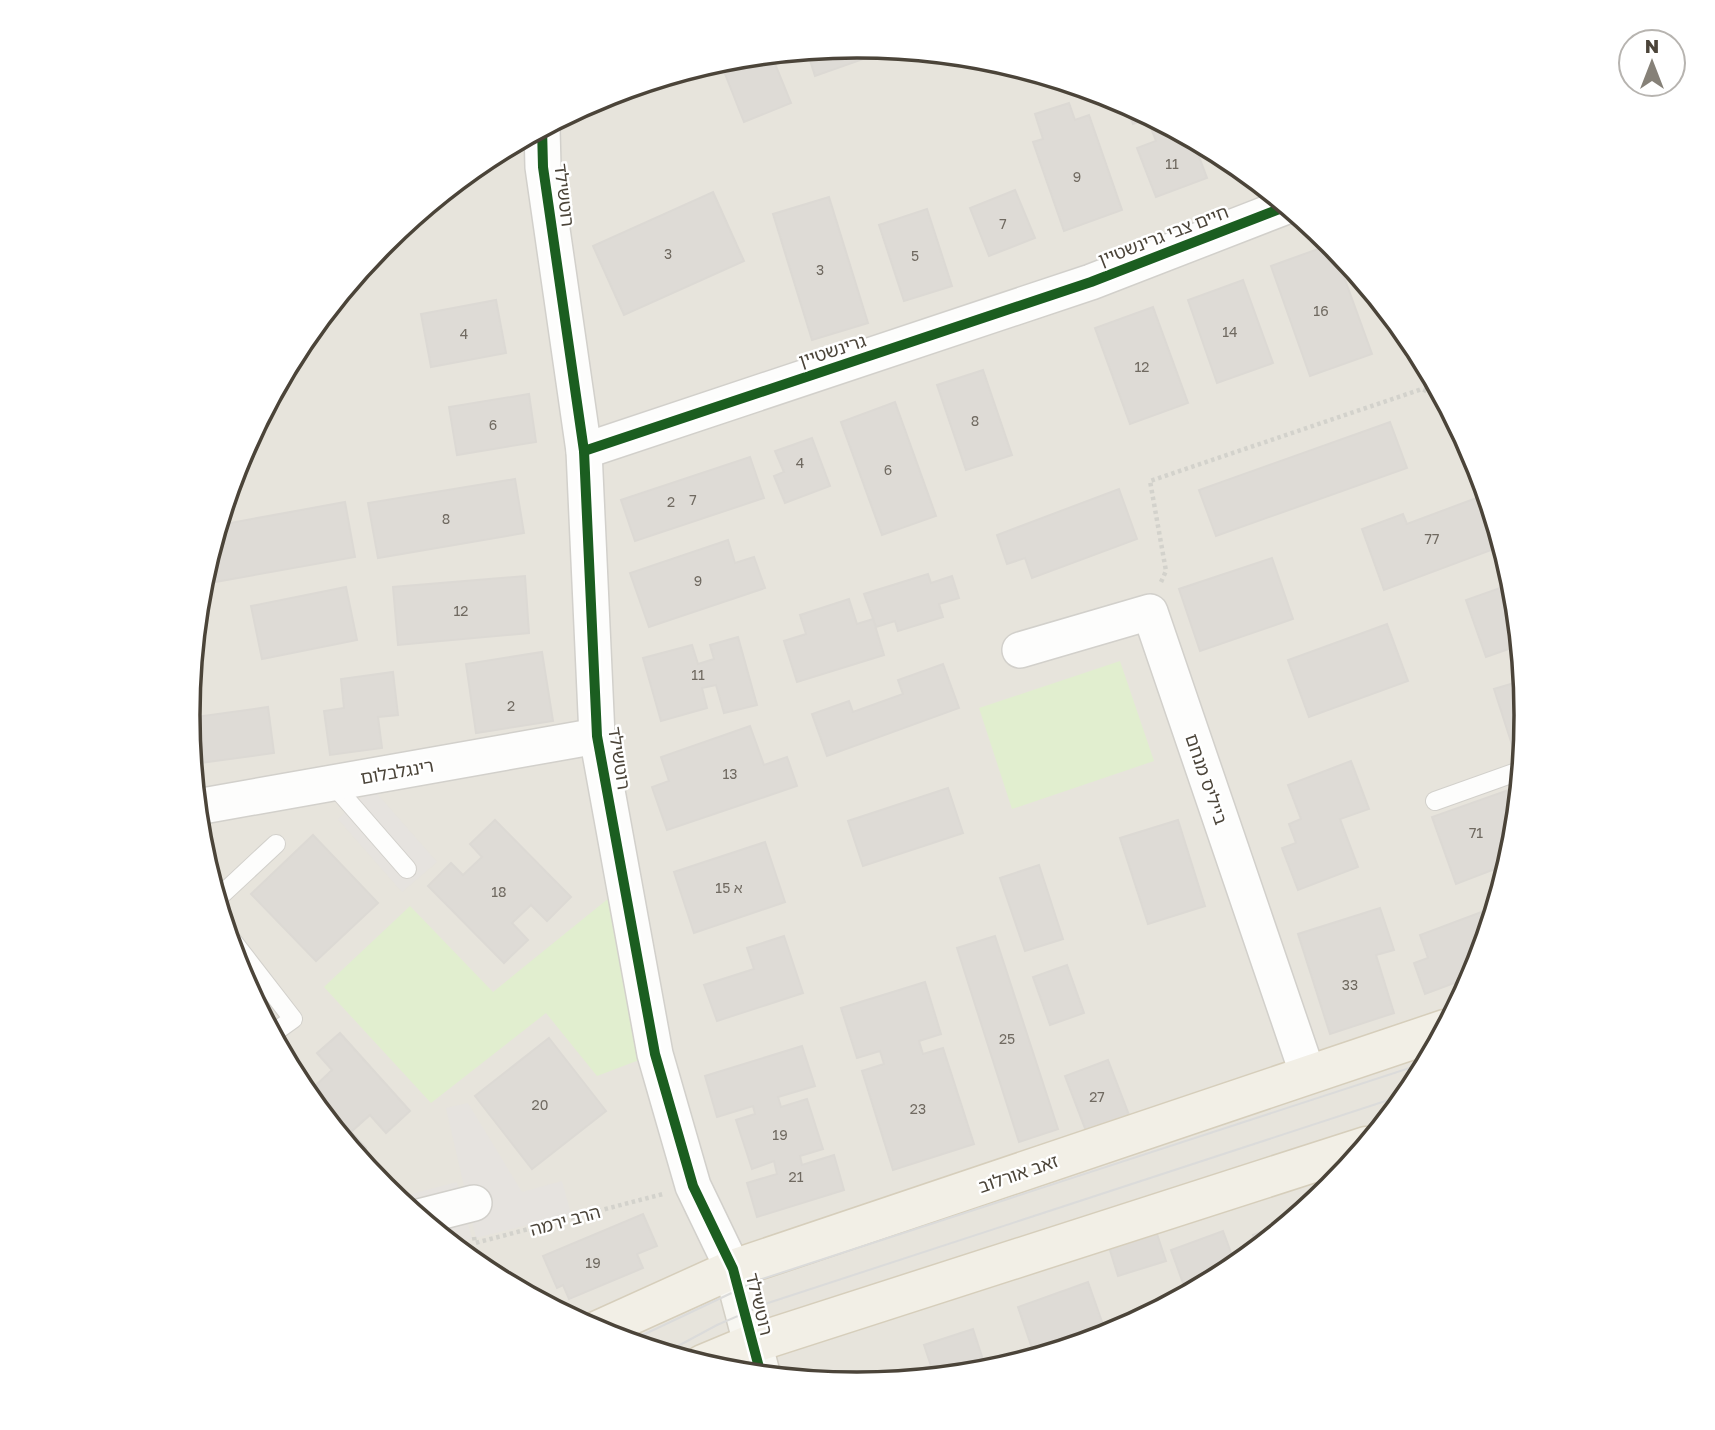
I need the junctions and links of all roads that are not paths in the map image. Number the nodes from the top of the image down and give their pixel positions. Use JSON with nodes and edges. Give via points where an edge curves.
{"nodes":[{"id":1,"x":542,"y":139,"type":"edge"},
{"id":2,"x":1276,"y":209,"type":"edge"},
{"id":3,"x":1091,"y":282,"type":"joint"},
{"id":4,"x":584,"y":452,"type":"junction"},
{"id":5,"x":1020,"y":650,"type":"dead end"},
{"id":6,"x":597,"y":736,"type":"junction"},
{"id":7,"x":1512,"y":774,"type":"edge"},
{"id":8,"x":332,"y":783,"type":"junction"},
{"id":9,"x":1435,"y":801,"type":"dead end"},
{"id":10,"x":207,"y":805,"type":"edge"},
{"id":11,"x":276,"y":844,"type":"dead end"},
{"id":12,"x":407,"y":869,"type":"dead end"},
{"id":13,"x":225,"y":892,"type":"edge"},
{"id":14,"x":247,"y":959,"type":"edge"},
{"id":15,"x":280,"y":1028,"type":"edge"},
{"id":16,"x":1433,"y":1033,"type":"edge"},
{"id":17,"x":1308,"y":1075,"type":"junction"},
{"id":18,"x":1348,"y":1152,"type":"edge"},
{"id":19,"x":470,"y":1204,"type":"road end"},
{"id":20,"x":430,"y":1214,"type":"edge"},
{"id":21,"x":733,"y":1269,"type":"junction"},
{"id":22,"x":611,"y":1324,"type":"edge"},
{"id":23,"x":756,"y":1359,"type":"edge"},
{"id":24,"x":735,"y":1361,"type":"edge"}],
"edges":[{"from":1,"to":4,"type":"street","name":"רוטשילד"},
{"from":2,"to":3,"type":"street","name":"חיים צבי גרינשטיין"},
{"from":3,"to":4,"type":"street","name":"גרינשטיין"},
{"from":4,"to":6,"type":"street","name":"רוטשילד"},
{"from":5,"to":17,"type":"street","name":"בייליס מנחם","via":[[1150,612]]},
{"from":6,"to":8,"type":"street","name":"רינגלבלום"},
{"from":6,"to":21,"type":"street","name":"רוטשילד","via":[[649,1024],[693,1186]]},
{"from":7,"to":9,"type":"lane"},
{"from":8,"to":10,"type":"street","name":"רינגלבלום"},
{"from":8,"to":12,"type":"lane"},
{"from":11,"to":13,"type":"lane"},
{"from":14,"to":15,"type":"lane","via":[[293,1019]]},
{"from":16,"to":17,"type":"main road","name":"זאב אורלוב"},
{"from":17,"to":21,"type":"main road","name":"זאב אורלוב"},
{"from":18,"to":23,"type":"main road"},
{"from":19,"to":20,"type":"street"},
{"from":21,"to":22,"type":"main road","name":"זאב אורלוב"},
{"from":21,"to":23,"type":"street","name":"רוטשילד"},
{"from":23,"to":24,"type":"main road"}]}
